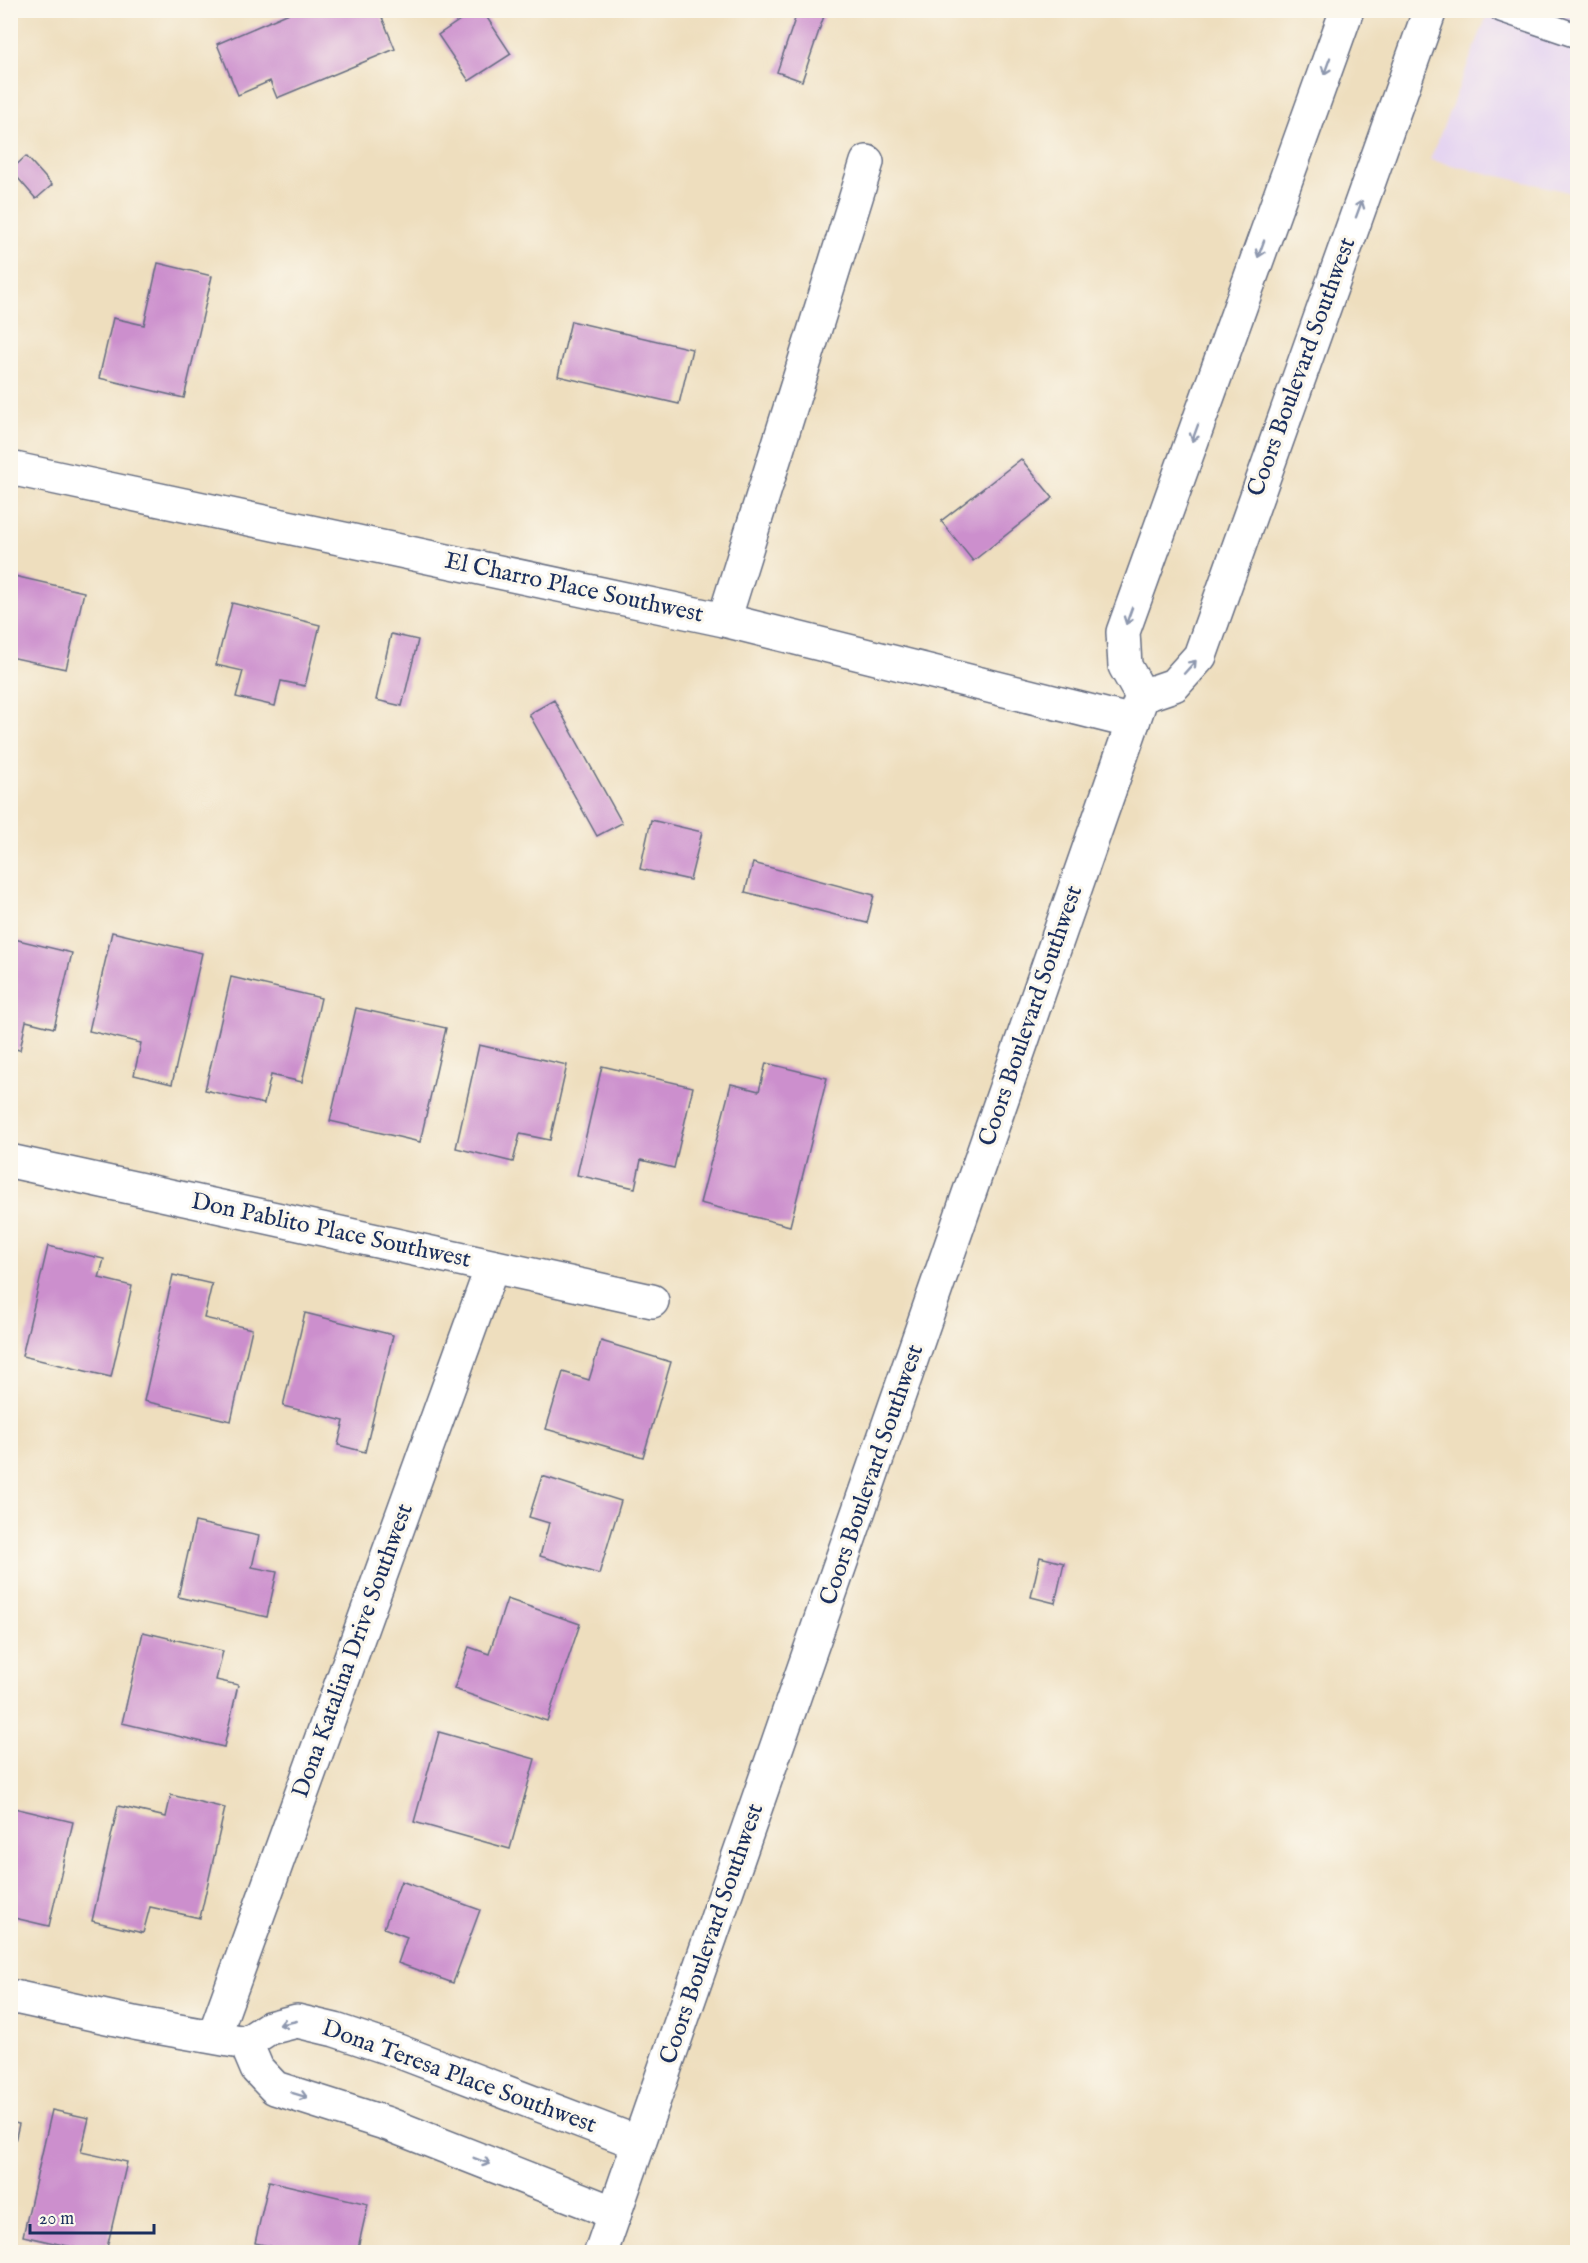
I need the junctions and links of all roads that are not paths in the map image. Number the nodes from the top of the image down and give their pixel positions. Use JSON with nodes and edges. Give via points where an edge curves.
{"nodes":[{"id":1,"x":1347,"y":10,"type":"edge"},
{"id":2,"x":1430,"y":10,"type":"edge"},
{"id":3,"x":1502,"y":10,"type":"edge"},
{"id":4,"x":1578,"y":36,"type":"edge"},
{"id":5,"x":867,"y":162,"type":"dead end"},
{"id":6,"x":10,"y":468,"type":"edge"},
{"id":7,"x":724,"y":620,"type":"junction"},
{"id":8,"x":1138,"y":709,"type":"junction"},
{"id":9,"x":10,"y":1161,"type":"edge"},
{"id":10,"x":492,"y":1267,"type":"junction"},
{"id":11,"x":652,"y":1301,"type":"dead end"},
{"id":12,"x":10,"y":1995,"type":"edge"},
{"id":13,"x":214,"y":2036,"type":"junction"},
{"id":14,"x":246,"y":2043,"type":"junction"},
{"id":15,"x":639,"y":2143,"type":"junction"},
{"id":16,"x":615,"y":2213,"type":"junction"},
{"id":17,"x":601,"y":2253,"type":"edge"}],
"edges":[{"from":1,"to":8,"type":"street","one_way":true,"via":[[1123,632],[1125,666]]},
{"from":8,"to":2,"type":"street","name":"Coors Boulevard Southwest","one_way":true,"via":[[1174,685],[1200,656]]},
{"from":3,"to":4,"type":"lane"},
{"from":5,"to":7,"type":"street"},
{"from":6,"to":7,"type":"street","name":"El Charro Place Southwest"},
{"from":7,"to":8,"type":"street","name":"El Charro Place Southwest"},
{"from":8,"to":15,"type":"street","name":"Coors Boulevard Southwest"},
{"from":9,"to":10,"type":"street","name":"Don Pablito Place Southwest"},
{"from":10,"to":11,"type":"street","name":"Don Pablito Place Southwest"},
{"from":10,"to":13,"type":"street","name":"Dona Katalina Drive Southwest"},
{"from":12,"to":13,"type":"street","via":[[134,2023]]},
{"from":13,"to":14,"type":"street"},
{"from":15,"to":14,"type":"street","name":"Dona Teresa Place Southwest","one_way":true,"via":[[334,2030],[297,2021],[269,2028]]},
{"from":14,"to":16,"type":"street","one_way":true,"via":[[257,2070],[275,2088],[388,2124]]},
{"from":15,"to":16,"type":"street","name":"Coors Boulevard Southwest"},
{"from":16,"to":17,"type":"street","name":"Coors Boulevard Southwest"}]}
